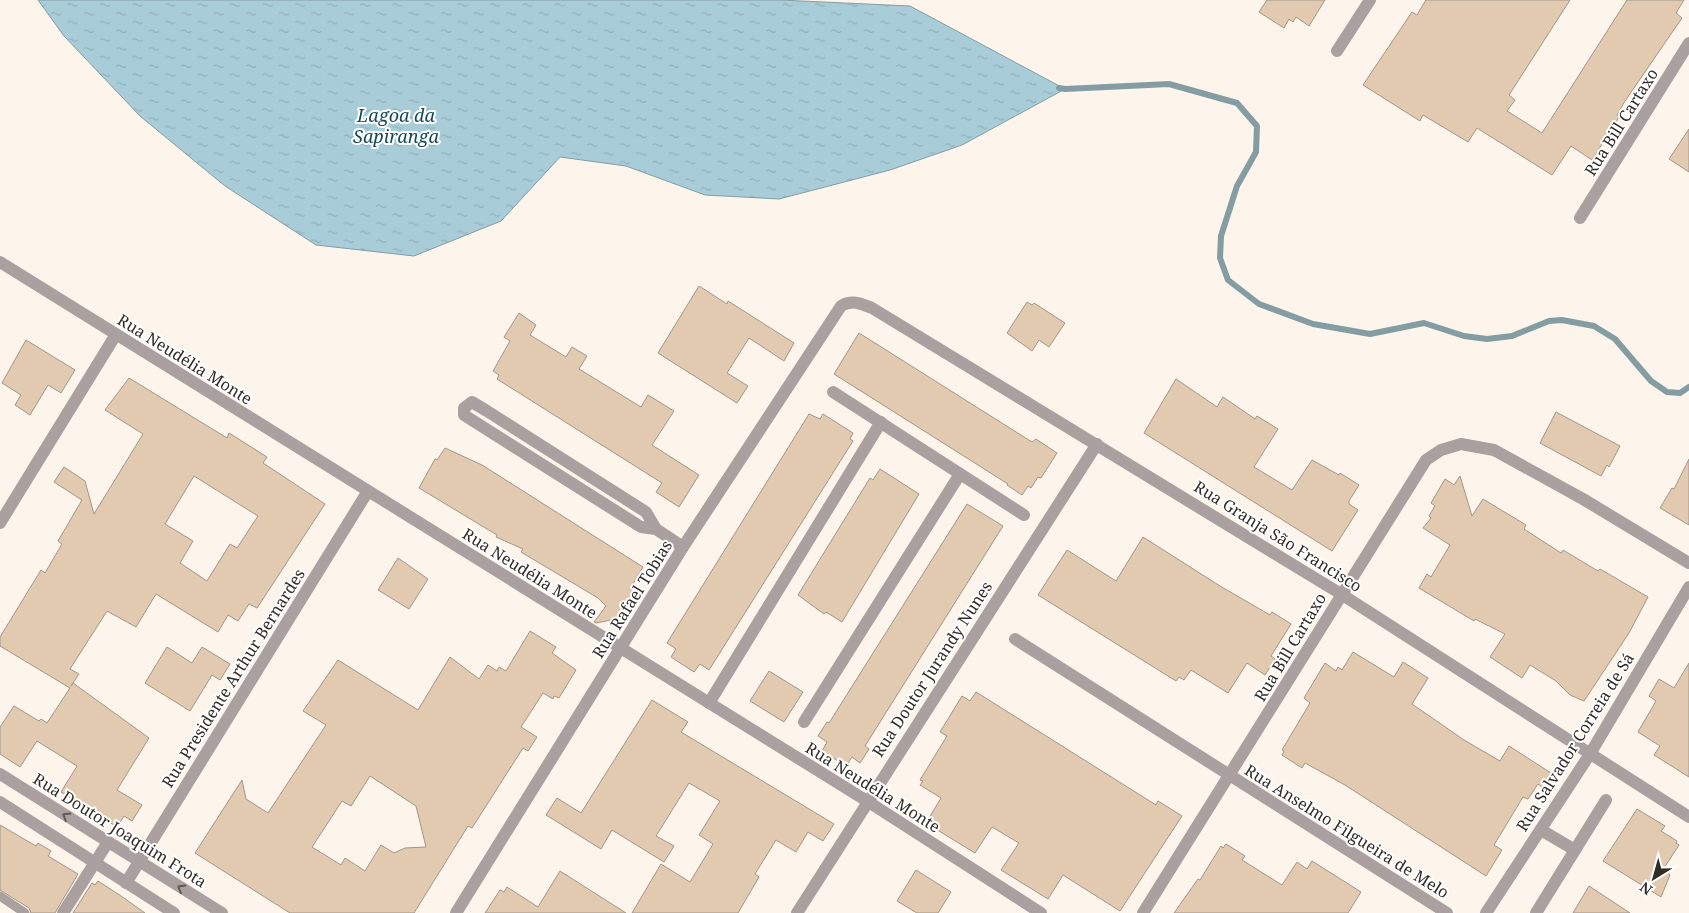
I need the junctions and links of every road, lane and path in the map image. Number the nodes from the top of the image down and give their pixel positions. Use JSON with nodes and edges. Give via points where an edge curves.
{"nodes":[{"id":1,"x":1370,"y":0,"type":"edge"},
{"id":2,"x":1689,"y":42,"type":"edge"},
{"id":3,"x":1337,"y":50,"type":"dead end"},
{"id":4,"x":1580,"y":218,"type":"dead end"},
{"id":5,"x":0,"y":262,"type":"edge"},
{"id":6,"x":842,"y":306,"type":"joint"},
{"id":7,"x":115,"y":336,"type":"junction"},
{"id":8,"x":833,"y":392,"type":"dead end"},
{"id":9,"x":880,"y":422,"type":"junction"},
{"id":10,"x":1097,"y":444,"type":"junction"},
{"id":11,"x":960,"y":474,"type":"junction"},
{"id":12,"x":368,"y":491,"type":"junction"},
{"id":13,"x":1024,"y":515,"type":"dead end"},
{"id":14,"x":0,"y":522,"type":"edge"},
{"id":15,"x":656,"y":529,"type":"junction"},
{"id":16,"x":683,"y":547,"type":"junction"},
{"id":17,"x":1689,"y":563,"type":"edge"},
{"id":18,"x":1689,"y":587,"type":"edge"},
{"id":19,"x":1341,"y":594,"type":"junction"},
{"id":20,"x":1015,"y":639,"type":"dead end"},
{"id":21,"x":620,"y":648,"type":"junction"},
{"id":22,"x":709,"y":704,"type":"junction"},
{"id":23,"x":804,"y":722,"type":"dead end"},
{"id":24,"x":1590,"y":754,"type":"junction"},
{"id":25,"x":0,"y":774,"type":"edge"},
{"id":26,"x":1231,"y":776,"type":"junction"},
{"id":27,"x":1606,"y":800,"type":"dead end"},
{"id":28,"x":867,"y":801,"type":"junction"},
{"id":29,"x":0,"y":802,"type":"edge"},
{"id":30,"x":1689,"y":816,"type":"edge"},
{"id":31,"x":1541,"y":830,"type":"junction"},
{"id":32,"x":108,"y":842,"type":"junction"},
{"id":33,"x":1575,"y":850,"type":"junction"},
{"id":34,"x":95,"y":862,"type":"junction"},
{"id":35,"x":139,"y":862,"type":"junction"},
{"id":36,"x":126,"y":883,"type":"junction"},
{"id":37,"x":0,"y":896,"type":"edge"},
{"id":38,"x":25,"y":913,"type":"edge"},
{"id":39,"x":62,"y":913,"type":"edge"},
{"id":40,"x":174,"y":913,"type":"edge"},
{"id":41,"x":222,"y":913,"type":"edge"},
{"id":42,"x":456,"y":913,"type":"edge"},
{"id":43,"x":797,"y":913,"type":"edge"},
{"id":44,"x":1040,"y":913,"type":"edge"},
{"id":45,"x":1143,"y":913,"type":"edge"},
{"id":46,"x":1447,"y":913,"type":"edge"},
{"id":47,"x":1486,"y":913,"type":"edge"},
{"id":48,"x":1536,"y":913,"type":"edge"}],
"edges":[{"from":1,"to":3,"type":"street"},
{"from":2,"to":4,"type":"street","name":"Rua Bill Cartaxo"},
{"from":5,"to":7,"type":"street","name":"Rua Neudélia Monte"},
{"from":6,"to":10,"type":"street","name":"Rua Granja São Francisco","via":[[856,302],[872,308]]},
{"from":6,"to":16,"type":"street","name":"Rua Rafael Tobias"},
{"from":7,"to":12,"type":"street","name":"Rua Neudélia Monte"},
{"from":7,"to":14,"type":"street"},
{"from":8,"to":9,"type":"street"},
{"from":9,"to":11,"type":"street"},
{"from":9,"to":22,"type":"street"},
{"from":10,"to":19,"type":"street","name":"Rua Granja São Francisco"},
{"from":10,"to":28,"type":"street","name":"Rua Doutor Jurandy Nunes"},
{"from":11,"to":13,"type":"street"},
{"from":11,"to":23,"type":"street"},
{"from":12,"to":21,"type":"street","name":"Rua Neudélia Monte"},
{"from":12,"to":35,"type":"street","name":"Rua Presidente Arthur Bernardes"},
{"from":15,"to":15,"type":"street","via":[[646,512],[487,411],[472,402],[464,408],[464,416],[632,522]]},
{"from":15,"to":16,"type":"street"},
{"from":16,"to":21,"type":"street","name":"Rua Rafael Tobias"},
{"from":17,"to":19,"type":"street","name":"Rua Bill Cartaxo","via":[[1494,450],[1461,444],[1441,450],[1426,460]]},
{"from":18,"to":24,"type":"street","name":"Rua Salvador Correia de Sá"},
{"from":19,"to":24,"type":"street","name":"Rua Granja São Francisco"},
{"from":19,"to":26,"type":"street","name":"Rua Bill Cartaxo"},
{"from":20,"to":26,"type":"street","name":"Rua Anselmo Filgueira de Melo"},
{"from":21,"to":22,"type":"street","name":"Rua Neudélia Monte"},
{"from":21,"to":42,"type":"street","name":"Rua Rafael Tobias"},
{"from":22,"to":28,"type":"street","name":"Rua Neudélia Monte"},
{"from":24,"to":30,"type":"street","name":"Rua Granja São Francisco"},
{"from":24,"to":31,"type":"street","name":"Rua Salvador Correia de Sá"},
{"from":32,"to":25,"type":"street","name":"Rua Doutor Joaquim Frota","one_way":true},
{"from":26,"to":45,"type":"street","name":"Rua Bill Cartaxo"},
{"from":26,"to":46,"type":"street","name":"Rua Anselmo Filgueira de Melo"},
{"from":27,"to":33,"type":"street"},
{"from":28,"to":43,"type":"street","name":"Rua Doutor Jurandy Nunes"},
{"from":28,"to":44,"type":"street","name":"Rua Neudélia Monte"},
{"from":29,"to":34,"type":"street"},
{"from":31,"to":33,"type":"street"},
{"from":31,"to":47,"type":"street","name":"Rua Salvador Correia de Sá"},
{"from":32,"to":34,"type":"street"},
{"from":32,"to":35,"type":"street","name":"Rua Doutor Joaquim Frota"},
{"from":33,"to":48,"type":"street"},
{"from":34,"to":36,"type":"street"},
{"from":34,"to":39,"type":"street"},
{"from":35,"to":36,"type":"street","name":"Rua Presidente Arthur Bernardes"},
{"from":41,"to":35,"type":"street","name":"Rua Doutor Joaquim Frota","one_way":true},
{"from":36,"to":40,"type":"street"},
{"from":37,"to":38,"type":"lane"}]}
